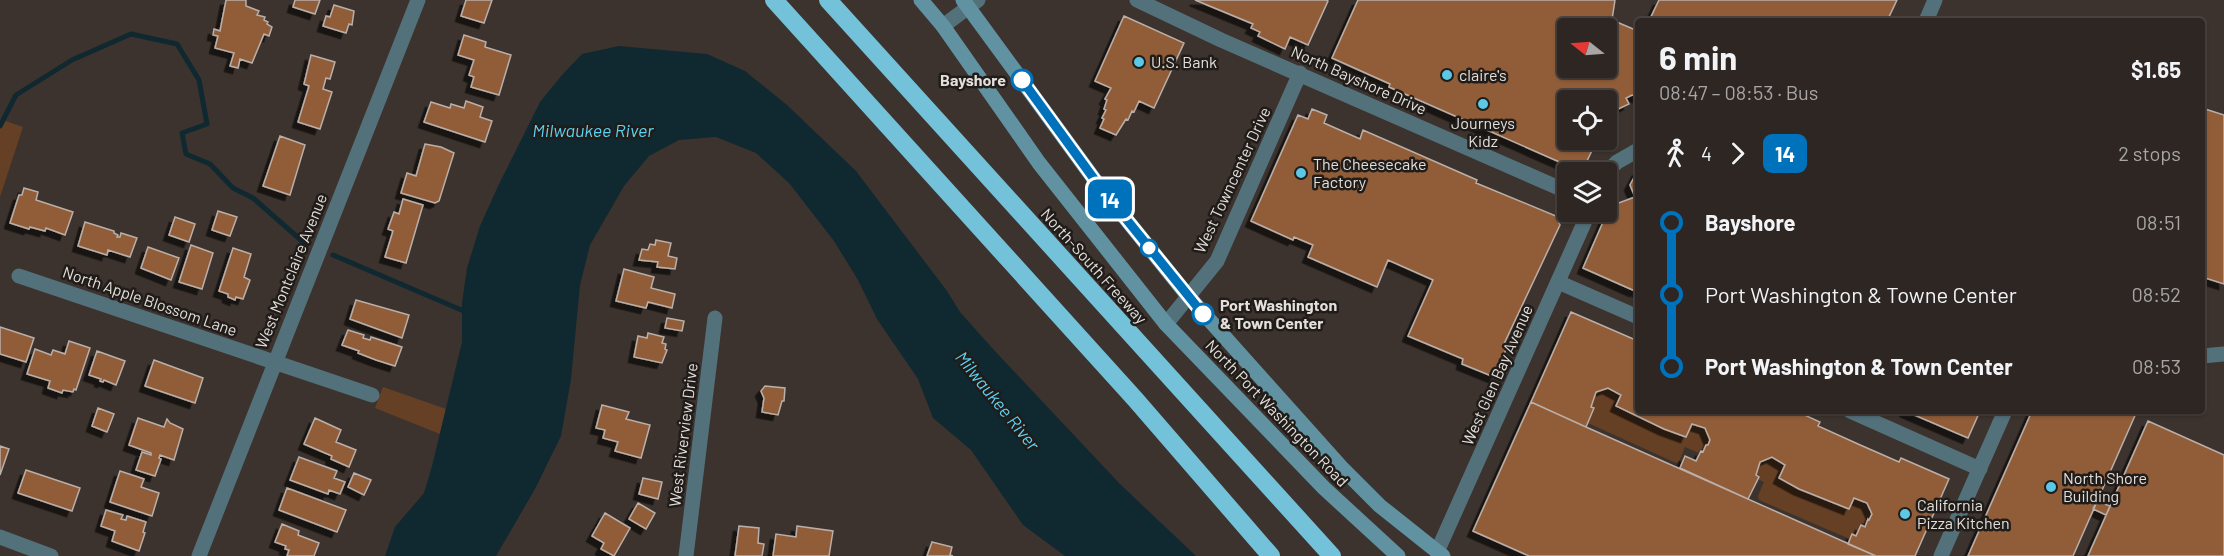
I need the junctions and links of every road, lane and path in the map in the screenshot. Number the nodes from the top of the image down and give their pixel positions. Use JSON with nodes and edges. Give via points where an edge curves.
{"nodes":[{"id":1,"x":418,"y":0,"type":"edge"},
{"id":2,"x":774,"y":0,"type":"edge"},
{"id":3,"x":828,"y":0,"type":"edge"},
{"id":4,"x":921,"y":0,"type":"edge"},
{"id":5,"x":1137,"y":0,"type":"edge"},
{"id":6,"x":1935,"y":0,"type":"edge"},
{"id":7,"x":970,"y":2,"type":"edge"},
{"id":8,"x":1927,"y":18,"type":"edge"},
{"id":9,"x":943,"y":26,"type":"junction"},
{"id":10,"x":1300,"y":74,"type":"junction"},
{"id":11,"x":1635,"y":152,"type":"edge"},
{"id":12,"x":1617,"y":162,"type":"edge"},
{"id":13,"x":1557,"y":187,"type":"edge"},
{"id":14,"x":1585,"y":222,"type":"edge"},
{"id":15,"x":19,"y":276,"type":"dead end"},
{"id":16,"x":1558,"y":282,"type":"junction"},
{"id":17,"x":1188,"y":297,"type":"junction"},
{"id":18,"x":1635,"y":316,"type":"edge"},
{"id":19,"x":715,"y":318,"type":"dead end"},
{"id":20,"x":1166,"y":324,"type":"junction"},
{"id":21,"x":2224,"y":354,"type":"edge"},
{"id":22,"x":2205,"y":356,"type":"edge"},
{"id":23,"x":274,"y":362,"type":"junction"},
{"id":24,"x":372,"y":395,"type":"dead end"},
{"id":25,"x":1857,"y":414,"type":"edge"},
{"id":26,"x":2004,"y":414,"type":"edge"},
{"id":27,"x":1980,"y":469,"type":"junction"},
{"id":28,"x":0,"y":537,"type":"edge"},
{"id":29,"x":1440,"y":554,"type":"edge"},
{"id":30,"x":51,"y":556,"type":"edge"},
{"id":31,"x":199,"y":556,"type":"edge"},
{"id":32,"x":686,"y":556,"type":"edge"},
{"id":33,"x":1271,"y":556,"type":"edge"},
{"id":34,"x":1332,"y":556,"type":"edge"},
{"id":35,"x":1398,"y":556,"type":"edge"},
{"id":36,"x":1941,"y":556,"type":"edge"}],
"edges":[{"from":1,"to":23,"type":"street","name":"West Montclaire Avenue"},
{"from":2,"to":33,"type":"highway","via":[[1135,399]]},
{"from":3,"to":34,"type":"highway","name":"North-South Freeway"},
{"from":4,"to":9,"type":"main road","name":"North Port Washington Road"},
{"from":5,"to":10,"type":"street","name":"North Bayshore Drive"},
{"from":6,"to":8,"type":"street"},
{"from":7,"to":9,"type":"street"},
{"from":7,"to":17,"type":"main road","name":"North Port Washington Road","via":[[1097,183]]},
{"from":9,"to":20,"type":"main road","name":"North Port Washington Road","via":[[1039,163]]},
{"from":10,"to":13,"type":"street","name":"North Bayshore Drive"},
{"from":10,"to":17,"type":"street","name":"West Towncenter Drive","via":[[1217,261]]},
{"from":11,"to":12,"type":"street"},
{"from":14,"to":16,"type":"street","name":"West Glen Bay Avenue"},
{"from":15,"to":23,"type":"street","name":"North Apple Blossom Lane"},
{"from":16,"to":18,"type":"street"},
{"from":16,"to":29,"type":"street","name":"West Glen Bay Avenue"},
{"from":17,"to":20,"type":"street","name":"West Towncenter Drive"},
{"from":17,"to":29,"type":"main road","name":"North Port Washington Road","via":[[1380,507]]},
{"from":19,"to":32,"type":"street","name":"West Riverview Drive"},
{"from":20,"to":35,"type":"main road","name":"North Port Washington Road","via":[[1324,488]]},
{"from":21,"to":22,"type":"street"},
{"from":23,"to":24,"type":"street","name":"North Apple Blossom Lane"},
{"from":23,"to":31,"type":"street","name":"West Montclaire Avenue"},
{"from":25,"to":27,"type":"street"},
{"from":26,"to":27,"type":"street"},
{"from":27,"to":36,"type":"street"},
{"from":28,"to":30,"type":"street"}]}
